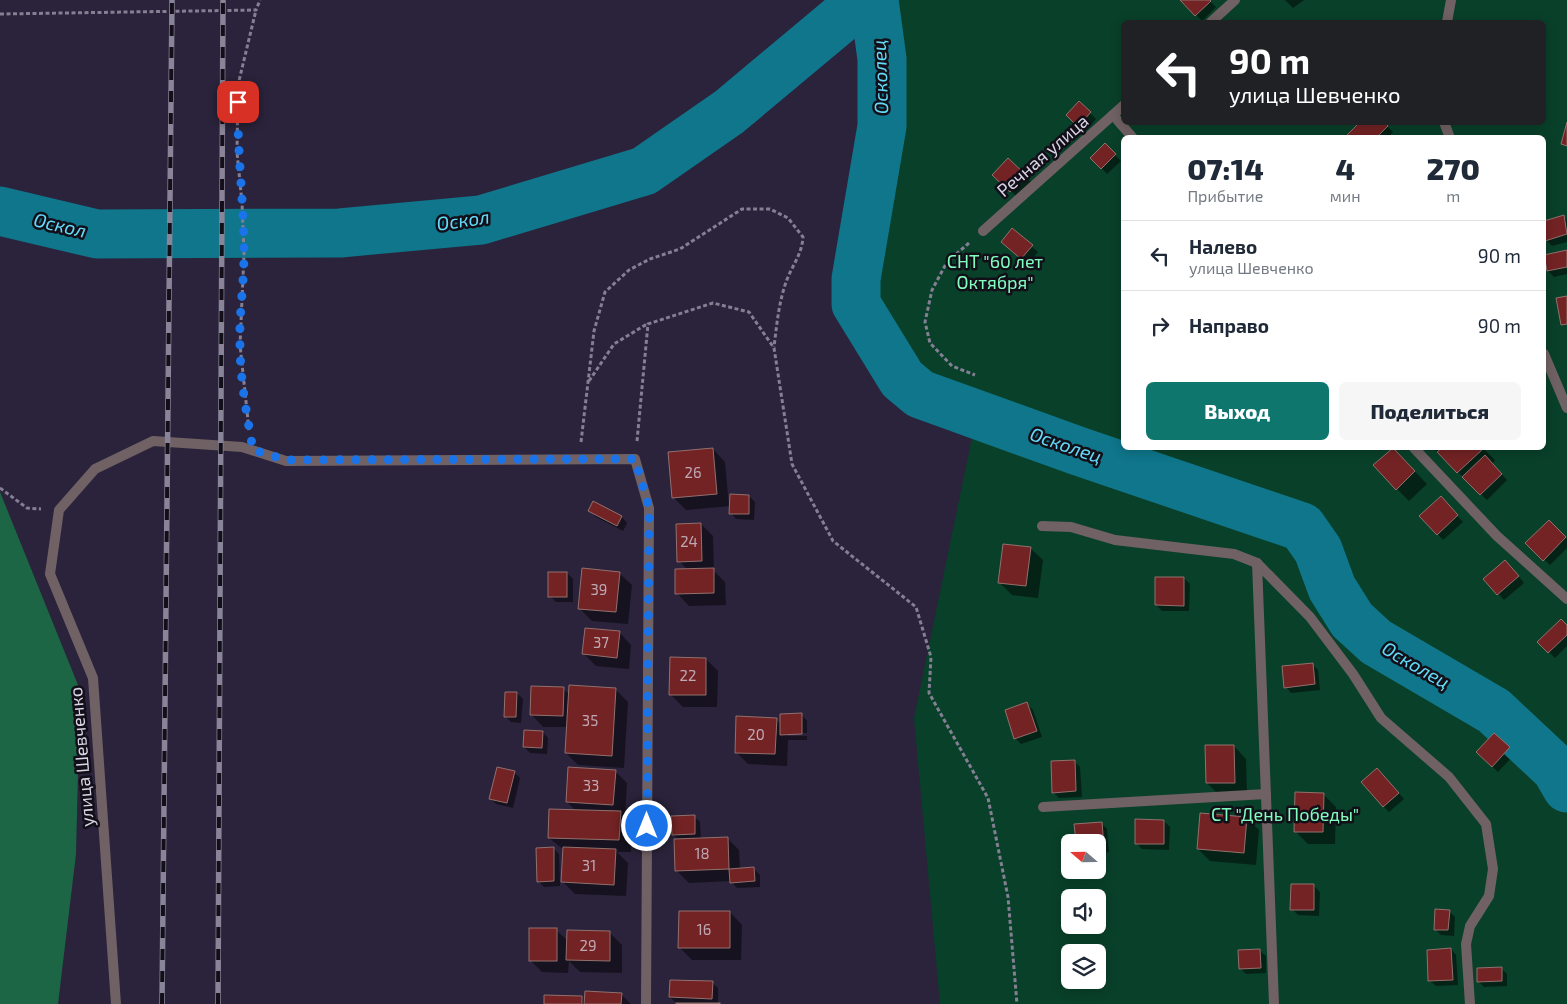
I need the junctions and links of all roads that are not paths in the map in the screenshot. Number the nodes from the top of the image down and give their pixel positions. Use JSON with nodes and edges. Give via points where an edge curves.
{"nodes":[{"id":1,"x":1235,"y":0,"type":"edge"},
{"id":2,"x":1451,"y":0,"type":"edge"},
{"id":3,"x":1213,"y":20,"type":"edge"},
{"id":4,"x":1447,"y":20,"type":"edge"},
{"id":5,"x":1121,"y":108,"type":"edge"},
{"id":6,"x":1113,"y":115,"type":"junction"},
{"id":7,"x":1121,"y":124,"type":"edge"},
{"id":8,"x":1122,"y":125,"type":"edge"},
{"id":9,"x":1130,"y":135,"type":"edge"},
{"id":10,"x":983,"y":231,"type":"road end"},
{"id":11,"x":1546,"y":359,"type":"edge"},
{"id":12,"x":1567,"y":408,"type":"edge"},
{"id":13,"x":1416,"y":450,"type":"edge"},
{"id":14,"x":1042,"y":526,"type":"dead end"},
{"id":15,"x":1257,"y":563,"type":"junction"},
{"id":16,"x":1567,"y":599,"type":"edge"},
{"id":17,"x":1266,"y":794,"type":"junction"},
{"id":18,"x":1043,"y":806,"type":"dead end"},
{"id":19,"x":116,"y":1004,"type":"edge"},
{"id":20,"x":646,"y":1004,"type":"edge"},
{"id":21,"x":1274,"y":1004,"type":"edge"},
{"id":22,"x":1470,"y":1004,"type":"edge"}],
"edges":[{"from":1,"to":3,"type":"street"},
{"from":2,"to":4,"type":"street"},
{"from":5,"to":6,"type":"street","name":"Речная улица"},
{"from":6,"to":7,"type":"street"},
{"from":6,"to":10,"type":"street","name":"Речная улица"},
{"from":8,"to":9,"type":"street"},
{"from":11,"to":12,"type":"street"},
{"from":13,"to":16,"type":"street","via":[[1497,536]]},
{"from":14,"to":15,"type":"street","via":[[1071,527],[1114,540],[1234,554]]},
{"from":15,"to":17,"type":"street"},
{"from":15,"to":22,"type":"street","via":[[1310,617],[1381,718],[1448,777],[1486,824],[1493,868],[1489,896],[1470,926],[1466,944]]},
{"from":17,"to":18,"type":"street"},
{"from":17,"to":21,"type":"street"},
{"from":19,"to":20,"type":"street","name":"улица Шевченко","via":[[93,678],[50,574],[59,510],[95,469],[152,441],[242,447],[286,460],[635,459],[649,508]]}]}
